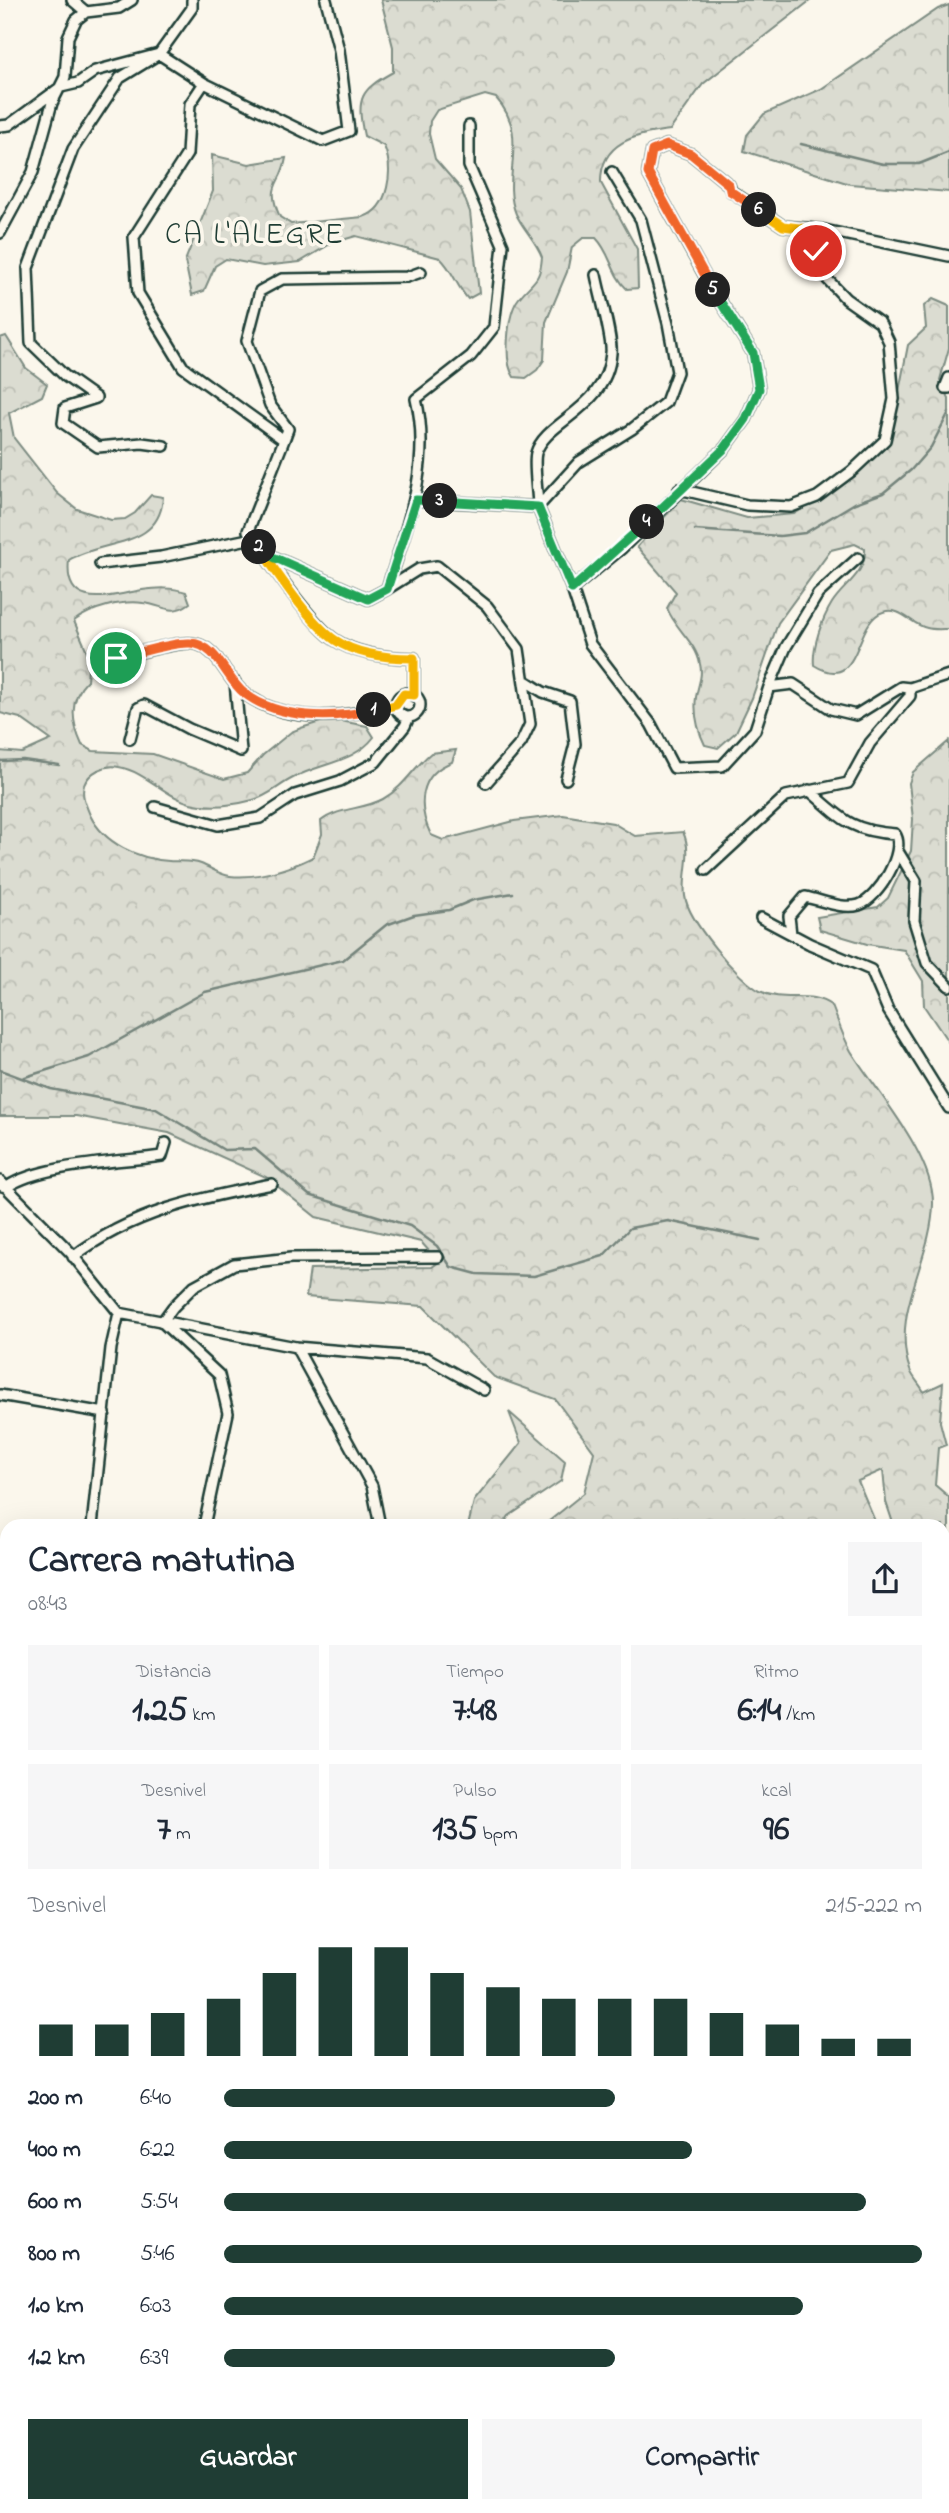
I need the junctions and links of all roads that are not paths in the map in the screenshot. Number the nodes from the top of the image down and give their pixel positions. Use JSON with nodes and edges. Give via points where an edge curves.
{"nodes":[{"id":1,"x":72,"y":0,"type":"edge"},
{"id":2,"x":132,"y":0,"type":"edge"},
{"id":3,"x":192,"y":0,"type":"edge"},
{"id":4,"x":326,"y":0,"type":"edge"},
{"id":5,"x":86,"y":12,"type":"junction"},
{"id":6,"x":159,"y":54,"type":"junction"},
{"id":7,"x":204,"y":83,"type":"junction"},
{"id":8,"x":61,"y":87,"type":"junction"},
{"id":9,"x":0,"y":126,"type":"edge"},
{"id":10,"x":469,"y":126,"type":"dead end"},
{"id":11,"x":612,"y":172,"type":"dead end"},
{"id":12,"x":807,"y":229,"type":"junction"},
{"id":13,"x":0,"y":233,"type":"edge"},
{"id":14,"x":949,"y":256,"type":"edge"},
{"id":15,"x":421,"y":272,"type":"dead end"},
{"id":16,"x":596,"y":275,"type":"dead end"},
{"id":17,"x":949,"y":378,"type":"edge"},
{"id":18,"x":949,"y":388,"type":"edge"},
{"id":19,"x":284,"y":440,"type":"junction"},
{"id":20,"x":164,"y":446,"type":"dead end"},
{"id":21,"x":679,"y":489,"type":"junction"},
{"id":22,"x":416,"y":500,"type":"junction"},
{"id":23,"x":538,"y":507,"type":"junction"},
{"id":24,"x":252,"y":536,"type":"junction"},
{"id":25,"x":858,"y":558,"type":"dead end"},
{"id":26,"x":100,"y":564,"type":"dead end"},
{"id":27,"x":387,"y":589,"type":"junction"},
{"id":28,"x":572,"y":589,"type":"junction"},
{"id":29,"x":116,"y":658,"type":"dead end"},
{"id":30,"x":949,"y":675,"type":"edge"},
{"id":31,"x":524,"y":680,"type":"junction"},
{"id":32,"x":234,"y":681,"type":"junction"},
{"id":33,"x":769,"y":687,"type":"junction"},
{"id":34,"x":905,"y":688,"type":"junction"},
{"id":35,"x":414,"y":695,"type":"junction"},
{"id":36,"x":396,"y":705,"type":"junction"},
{"id":37,"x":409,"y":717,"type":"junction"},
{"id":38,"x":130,"y":739,"type":"dead end"},
{"id":39,"x":566,"y":779,"type":"dead end"},
{"id":40,"x":486,"y":783,"type":"dead end"},
{"id":41,"x":809,"y":790,"type":"junction"},
{"id":42,"x":155,"y":807,"type":"dead end"},
{"id":43,"x":898,"y":853,"type":"junction"},
{"id":44,"x":706,"y":870,"type":"dead end"},
{"id":45,"x":761,"y":918,"type":"dead end"},
{"id":46,"x":791,"y":934,"type":"junction"},
{"id":47,"x":949,"y":986,"type":"edge"},
{"id":48,"x":949,"y":1108,"type":"edge"},
{"id":49,"x":166,"y":1143,"type":"dead end"},
{"id":50,"x":272,"y":1184,"type":"dead end"},
{"id":51,"x":2,"y":1185,"type":"edge"},
{"id":52,"x":73,"y":1257,"type":"junction"},
{"id":53,"x":438,"y":1257,"type":"dead end"},
{"id":54,"x":119,"y":1313,"type":"junction"},
{"id":55,"x":162,"y":1322,"type":"junction"},
{"id":56,"x":296,"y":1348,"type":"junction"},
{"id":57,"x":484,"y":1390,"type":"dead end"},
{"id":58,"x":0,"y":1395,"type":"edge"},
{"id":59,"x":105,"y":1413,"type":"junction"},
{"id":60,"x":93,"y":1519,"type":"edge"},
{"id":61,"x":205,"y":1519,"type":"edge"},
{"id":62,"x":379,"y":1519,"type":"edge"}],
"edges":[{"from":1,"to":5,"type":"street"},
{"from":2,"to":5,"type":"street","via":[[119,8]]},
{"from":3,"to":6,"type":"street","via":[[192,8]]},
{"from":4,"to":7,"type":"street","via":[[339,50],[349,131],[323,141]]},
{"from":5,"to":8,"type":"street","via":[[68,37]]},
{"from":6,"to":7,"type":"street"},
{"from":6,"to":8,"type":"street","via":[[95,71],[78,83]]},
{"from":6,"to":20,"type":"street","via":[[120,78],[73,149],[28,268],[31,342],[65,376],[96,398],[65,408],[63,423],[98,447]]},
{"from":7,"to":19,"type":"street","via":[[190,104],[187,154],[134,237],[138,293],[183,367]]},
{"from":8,"to":9,"type":"street","via":[[38,107]]},
{"from":8,"to":13,"type":"street","via":[[52,103],[33,172]]},
{"from":10,"to":22,"type":"street","via":[[469,166],[503,244],[494,327],[471,356],[416,399],[422,423]]},
{"from":11,"to":23,"type":"street","via":[[641,220],[677,372],[666,402],[579,462]]},
{"from":12,"to":14,"type":"street"},
{"from":12,"to":21,"type":"street","via":[[828,280],[880,323],[889,342],[894,399],[885,440],[826,490],[791,507],[747,505]]},
{"from":12,"to":21,"type":"street","via":[[783,226],[730,191],[729,185],[691,154],[667,145],[652,151],[648,173],[753,353],[759,389],[746,419],[725,448]]},
{"from":15,"to":19,"type":"street","via":[[407,277],[282,279],[260,291],[247,341],[270,405],[288,429]]},
{"from":16,"to":23,"type":"street","via":[[612,352],[593,397],[546,438],[535,454]]},
{"from":17,"to":18,"type":"street","via":[[945,388]]},
{"from":19,"to":24,"type":"street","via":[[247,531]]},
{"from":21,"to":28,"type":"street","via":[[622,548]]},
{"from":22,"to":23,"type":"street"},
{"from":22,"to":27,"type":"street"},
{"from":23,"to":28,"type":"street"},
{"from":24,"to":26,"type":"street","via":[[161,557]]},
{"from":24,"to":27,"type":"street","via":[[264,553],[368,599]]},
{"from":24,"to":35,"type":"street","via":[[291,593],[335,640],[383,658],[414,658]]},
{"from":25,"to":33,"type":"street","via":[[818,594],[786,647]]},
{"from":27,"to":31,"type":"street","via":[[419,569],[437,566],[487,606],[519,649]]},
{"from":28,"to":33,"type":"street","via":[[590,644],[651,724],[674,768],[722,766],[755,730]]},
{"from":29,"to":32,"type":"street","via":[[191,642],[213,654]]},
{"from":30,"to":34,"type":"street"},
{"from":31,"to":39,"type":"street","via":[[570,701],[575,744]]},
{"from":31,"to":40,"type":"street","via":[[530,724],[521,743]]},
{"from":32,"to":36,"type":"street","via":[[244,693],[285,712],[317,717]]},
{"from":32,"to":38,"type":"street","via":[[241,751],[144,705],[138,708]]},
{"from":33,"to":34,"type":"street","via":[[793,684],[831,709],[856,715]]},
{"from":34,"to":41,"type":"street","via":[[911,696],[870,743],[848,783]]},
{"from":35,"to":36,"type":"street","via":[[404,694]]},
{"from":35,"to":37,"type":"street","via":[[419,708]]},
{"from":36,"to":37,"type":"street","via":[[398,712]]},
{"from":37,"to":42,"type":"street","via":[[376,762],[340,782],[295,795],[260,818],[218,825]]},
{"from":41,"to":43,"type":"street","via":[[864,832],[895,834],[900,841]]},
{"from":41,"to":44,"type":"street","via":[[786,796],[768,809]]},
{"from":43,"to":46,"type":"street","via":[[876,893],[859,905],[805,897],[789,916]]},
{"from":43,"to":47,"type":"street","via":[[916,881],[914,921],[927,963]]},
{"from":45,"to":46,"type":"street"},
{"from":46,"to":48,"type":"street","via":[[871,971],[888,1010]]},
{"from":49,"to":51,"type":"street","via":[[162,1156],[42,1172]]},
{"from":50,"to":52,"type":"street","via":[[191,1199],[95,1240]]},
{"from":51,"to":52,"type":"street"},
{"from":52,"to":54,"type":"street"},
{"from":53,"to":55,"type":"street","via":[[291,1258],[234,1264],[194,1286]]},
{"from":54,"to":55,"type":"street"},
{"from":54,"to":59,"type":"street"},
{"from":55,"to":56,"type":"street"},
{"from":55,"to":61,"type":"street","via":[[219,1375],[228,1413]]},
{"from":56,"to":57,"type":"street","via":[[427,1357]]},
{"from":56,"to":62,"type":"street","via":[[372,1486]]},
{"from":58,"to":59,"type":"street"},
{"from":59,"to":60,"type":"street"}]}
